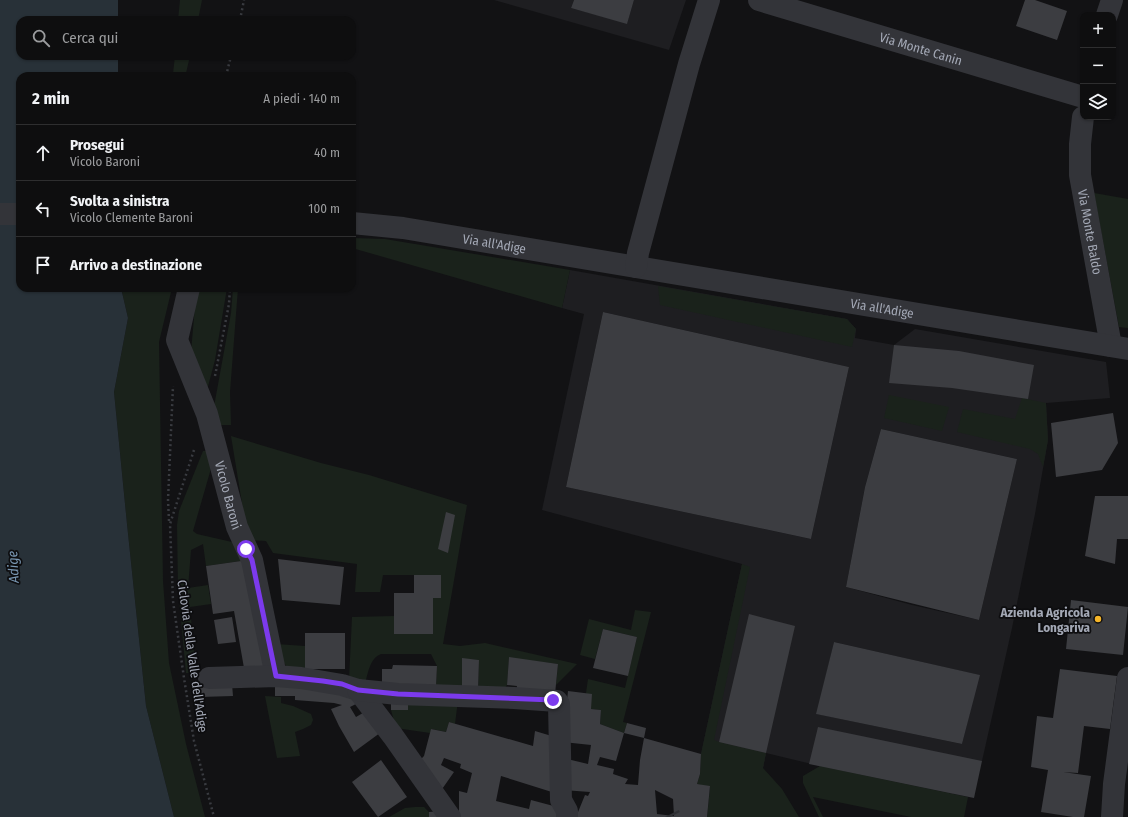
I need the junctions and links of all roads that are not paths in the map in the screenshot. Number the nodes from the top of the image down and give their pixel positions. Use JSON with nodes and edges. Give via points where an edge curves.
{"nodes":[{"id":1,"x":708,"y":0,"type":"edge"},
{"id":2,"x":759,"y":0,"type":"edge"},
{"id":3,"x":1112,"y":0,"type":"edge"},
{"id":4,"x":1108,"y":12,"type":"edge"},
{"id":5,"x":1080,"y":96,"type":"edge"},
{"id":6,"x":1083,"y":120,"type":"edge"},
{"id":7,"x":0,"y":214,"type":"edge"},
{"id":8,"x":16,"y":214,"type":"edge"},
{"id":9,"x":356,"y":223,"type":"edge"},
{"id":10,"x":636,"y":267,"type":"junction"},
{"id":11,"x":188,"y":292,"type":"edge"},
{"id":12,"x":1120,"y":347,"type":"edge"},
{"id":13,"x":276,"y":676,"type":"junction"},
{"id":14,"x":209,"y":678,"type":"dead end"},
{"id":15,"x":1128,"y":678,"type":"edge"},
{"id":16,"x":358,"y":690,"type":"junction"},
{"id":17,"x":388,"y":693,"type":"junction"},
{"id":18,"x":393,"y":736,"type":"junction"},
{"id":19,"x":450,"y":817,"type":"edge"},
{"id":20,"x":567,"y":817,"type":"edge"},
{"id":21,"x":1112,"y":817,"type":"edge"}],
"edges":[{"from":1,"to":10,"type":"street"},
{"from":2,"to":5,"type":"street","name":"Via Monte Canin"},
{"from":3,"to":4,"type":"street"},
{"from":6,"to":12,"type":"street","name":"Via Monte Baldo","via":[[1080,175]]},
{"from":7,"to":8,"type":"street"},
{"from":9,"to":10,"type":"street","name":"Via all'Adige","via":[[403,228]]},
{"from":10,"to":12,"type":"street","name":"Via all'Adige"},
{"from":11,"to":13,"type":"street","name":"Vicolo Baroni","via":[[177,340],[207,414],[237,526],[252,560]]},
{"from":13,"to":14,"type":"street"},
{"from":13,"to":16,"type":"street","via":[[336,683]]},
{"from":15,"to":21,"type":"street"},
{"from":16,"to":17,"type":"street"},
{"from":16,"to":18,"type":"street"},
{"from":17,"to":18,"type":"street","via":[[387,710]]},
{"from":17,"to":20,"type":"street","via":[[557,702],[561,800]]},
{"from":18,"to":19,"type":"street"}]}
